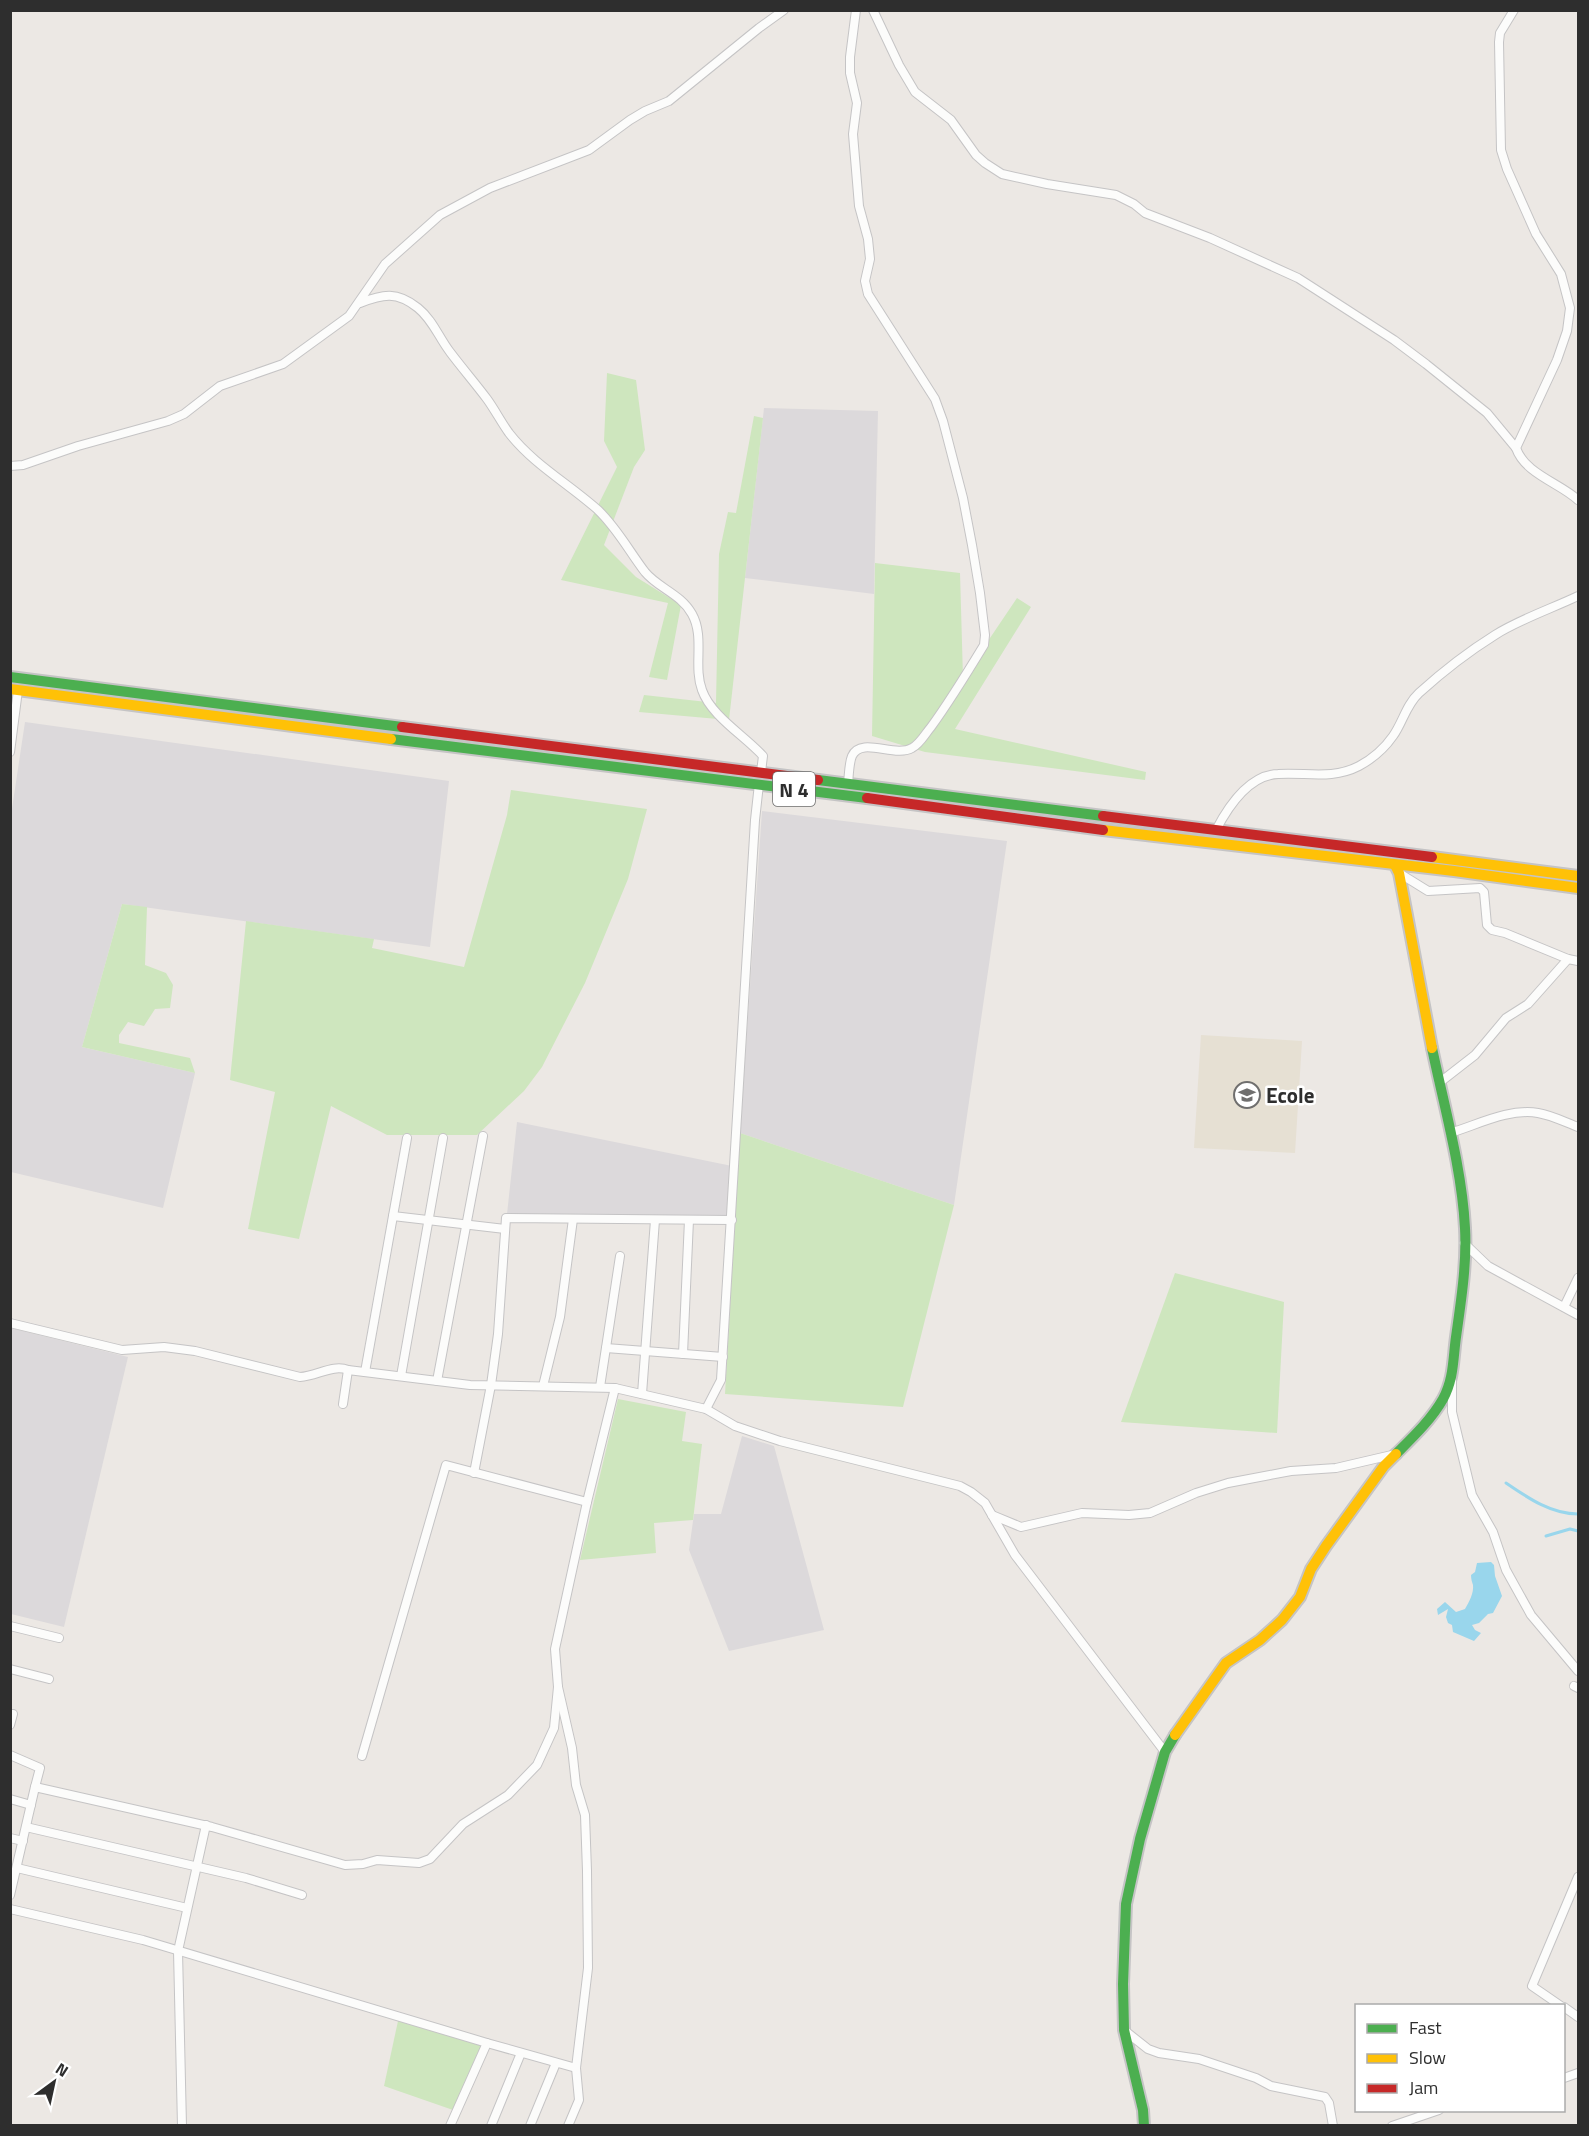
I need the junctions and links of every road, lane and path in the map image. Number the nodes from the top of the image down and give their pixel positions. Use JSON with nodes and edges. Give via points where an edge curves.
{"nodes":[{"id":1,"x":784,"y":10,"type":"edge"},
{"id":2,"x":856,"y":10,"type":"edge"},
{"id":3,"x":873,"y":10,"type":"edge"},
{"id":4,"x":1514,"y":10,"type":"edge"},
{"id":5,"x":360,"y":303,"type":"junction"},
{"id":6,"x":1516,"y":448,"type":"junction"},
{"id":7,"x":10,"y":466,"type":"edge"},
{"id":8,"x":1578,"y":500,"type":"edge"},
{"id":9,"x":1578,"y":596,"type":"edge"},
{"id":10,"x":10,"y":677,"type":"edge"},
{"id":11,"x":14,"y":690,"type":"edge"},
{"id":12,"x":10,"y":752,"type":"edge"},
{"id":13,"x":761,"y":772,"type":"junction"},
{"id":14,"x":848,"y":783,"type":"junction"},
{"id":15,"x":759,"y":784,"type":"junction"},
{"id":16,"x":1216,"y":830,"type":"junction"},
{"id":17,"x":1397,"y":869,"type":"junction"},
{"id":18,"x":1578,"y":876,"type":"edge"},
{"id":19,"x":1578,"y":888,"type":"edge"},
{"id":20,"x":1568,"y":960,"type":"junction"},
{"id":21,"x":1578,"y":961,"type":"edge"},
{"id":22,"x":1439,"y":1083,"type":"junction"},
{"id":23,"x":1578,"y":1127,"type":"edge"},
{"id":24,"x":1450,"y":1133,"type":"junction"},
{"id":25,"x":483,"y":1136,"type":"dead end"},
{"id":26,"x":407,"y":1138,"type":"dead end"},
{"id":27,"x":443,"y":1138,"type":"dead end"},
{"id":28,"x":393,"y":1216,"type":"junction"},
{"id":29,"x":573,"y":1219,"type":"junction"},
{"id":30,"x":429,"y":1220,"type":"junction"},
{"id":31,"x":655,"y":1220,"type":"junction"},
{"id":32,"x":689,"y":1220,"type":"junction"},
{"id":33,"x":732,"y":1220,"type":"junction"},
{"id":34,"x":466,"y":1225,"type":"junction"},
{"id":35,"x":505,"y":1230,"type":"junction"},
{"id":36,"x":1464,"y":1243,"type":"junction"},
{"id":37,"x":620,"y":1256,"type":"dead end"},
{"id":38,"x":1578,"y":1278,"type":"edge"},
{"id":39,"x":1563,"y":1307,"type":"junction"},
{"id":40,"x":1578,"y":1315,"type":"edge"},
{"id":41,"x":10,"y":1323,"type":"edge"},
{"id":42,"x":606,"y":1348,"type":"junction"},
{"id":43,"x":645,"y":1351,"type":"junction"},
{"id":44,"x":683,"y":1354,"type":"junction"},
{"id":45,"x":723,"y":1357,"type":"junction"},
{"id":46,"x":348,"y":1370,"type":"junction"},
{"id":47,"x":365,"y":1372,"type":"junction"},
{"id":48,"x":401,"y":1376,"type":"junction"},
{"id":49,"x":1452,"y":1379,"type":"junction"},
{"id":50,"x":437,"y":1381,"type":"junction"},
{"id":51,"x":491,"y":1385,"type":"junction"},
{"id":52,"x":543,"y":1386,"type":"junction"},
{"id":53,"x":600,"y":1387,"type":"junction"},
{"id":54,"x":615,"y":1388,"type":"junction"},
{"id":55,"x":642,"y":1394,"type":"junction"},
{"id":56,"x":343,"y":1404,"type":"dead end"},
{"id":57,"x":706,"y":1409,"type":"junction"},
{"id":58,"x":1397,"y":1453,"type":"junction"},
{"id":59,"x":474,"y":1473,"type":"junction"},
{"id":60,"x":587,"y":1502,"type":"junction"},
{"id":61,"x":992,"y":1514,"type":"junction"},
{"id":62,"x":10,"y":1626,"type":"edge"},
{"id":63,"x":59,"y":1638,"type":"dead end"},
{"id":64,"x":10,"y":1670,"type":"edge"},
{"id":65,"x":1578,"y":1671,"type":"edge"},
{"id":66,"x":49,"y":1679,"type":"dead end"},
{"id":67,"x":558,"y":1687,"type":"junction"},
{"id":68,"x":10,"y":1714,"type":"edge"},
{"id":69,"x":10,"y":1725,"type":"edge"},
{"id":70,"x":1165,"y":1752,"type":"junction"},
{"id":71,"x":10,"y":1755,"type":"edge"},
{"id":72,"x":362,"y":1756,"type":"dead end"},
{"id":73,"x":35,"y":1787,"type":"junction"},
{"id":74,"x":10,"y":1799,"type":"edge"},
{"id":75,"x":31,"y":1805,"type":"junction"},
{"id":76,"x":206,"y":1825,"type":"junction"},
{"id":77,"x":26,"y":1827,"type":"junction"},
{"id":78,"x":10,"y":1838,"type":"edge"},
{"id":79,"x":23,"y":1841,"type":"junction"},
{"id":80,"x":197,"y":1866,"type":"junction"},
{"id":81,"x":17,"y":1868,"type":"junction"},
{"id":82,"x":1578,"y":1877,"type":"edge"},
{"id":83,"x":12,"y":1886,"type":"edge"},
{"id":84,"x":10,"y":1895,"type":"edge"},
{"id":85,"x":302,"y":1895,"type":"dead end"},
{"id":86,"x":188,"y":1908,"type":"junction"},
{"id":87,"x":10,"y":1909,"type":"edge"},
{"id":88,"x":178,"y":1951,"type":"junction"},
{"id":89,"x":1559,"y":2004,"type":"edge"},
{"id":90,"x":1565,"y":2008,"type":"edge"},
{"id":91,"x":1578,"y":2017,"type":"edge"},
{"id":92,"x":1124,"y":2030,"type":"junction"},
{"id":93,"x":487,"y":2043,"type":"junction"},
{"id":94,"x":521,"y":2053,"type":"junction"},
{"id":95,"x":556,"y":2062,"type":"junction"},
{"id":96,"x":576,"y":2068,"type":"junction"},
{"id":97,"x":1433,"y":2112,"type":"edge"},
{"id":98,"x":182,"y":2126,"type":"edge"},
{"id":99,"x":450,"y":2126,"type":"edge"},
{"id":100,"x":491,"y":2126,"type":"edge"},
{"id":101,"x":530,"y":2126,"type":"edge"},
{"id":102,"x":568,"y":2126,"type":"edge"},
{"id":103,"x":1144,"y":2126,"type":"edge"},
{"id":104,"x":1333,"y":2126,"type":"edge"},
{"id":105,"x":1392,"y":2126,"type":"edge"}],
"edges":[{"from":1,"to":5,"type":"street","via":[[669,101],[630,120],[589,150],[490,188],[440,215],[385,264]]},
{"from":2,"to":14,"type":"street","via":[[850,73],[857,103],[853,134],[859,206],[870,259],[865,281],[868,294],[935,399],[943,421],[963,498],[985,635],[979,654],[917,745],[893,752],[866,746],[858,749],[852,756]]},
{"from":3,"to":6,"type":"street","via":[[915,92],[951,120],[985,163],[1002,174],[1116,195],[1145,213],[1298,278],[1426,364],[1487,413]]},
{"from":4,"to":6,"type":"street","via":[[1499,42],[1501,150],[1536,234],[1562,274],[1570,308],[1557,360]]},
{"from":5,"to":7,"type":"street","via":[[349,316],[283,364],[220,386],[184,414]]},
{"from":5,"to":13,"type":"street","via":[[391,294],[419,309],[510,434],[534,459],[599,511],[647,575],[679,598],[692,613],[700,649],[699,679],[706,699],[763,756]]},
{"from":6,"to":8,"type":"street","via":[[1527,465]]},
{"from":9,"to":16,"type":"street","via":[[1497,634],[1418,694],[1381,752],[1357,767],[1326,776],[1263,777],[1228,807]]},
{"from":10,"to":13,"type":"main road","number":"N 4"},
{"from":11,"to":12,"type":"street"},
{"from":11,"to":15,"type":"main road","number":"N 4"},
{"from":13,"to":14,"type":"main road","number":"N 4"},
{"from":14,"to":16,"type":"main road","number":"N 4"},
{"from":15,"to":17,"type":"main road","number":"N 4"},
{"from":15,"to":33,"type":"street"},
{"from":16,"to":18,"type":"main road","number":"N 4"},
{"from":17,"to":19,"type":"main road","number":"N 4"},
{"from":17,"to":20,"type":"street","via":[[1428,891],[1480,888],[1484,892],[1487,925],[1492,930]]},
{"from":17,"to":22,"type":"main road"},
{"from":20,"to":21,"type":"street"},
{"from":20,"to":22,"type":"street","via":[[1528,1004],[1506,1018],[1475,1055]]},
{"from":22,"to":24,"type":"main road"},
{"from":23,"to":24,"type":"street","via":[[1539,1113],[1523,1112]]},
{"from":24,"to":36,"type":"main road","via":[[1461,1190]]},
{"from":25,"to":34,"type":"street"},
{"from":26,"to":28,"type":"street"},
{"from":27,"to":30,"type":"street"},
{"from":28,"to":30,"type":"street"},
{"from":28,"to":47,"type":"street"},
{"from":29,"to":31,"type":"street"},
{"from":29,"to":35,"type":"street","via":[[506,1218]]},
{"from":29,"to":52,"type":"street","via":[[560,1317]]},
{"from":30,"to":34,"type":"street"},
{"from":30,"to":48,"type":"street"},
{"from":31,"to":32,"type":"street"},
{"from":31,"to":43,"type":"street"},
{"from":32,"to":33,"type":"street"},
{"from":32,"to":44,"type":"street"},
{"from":33,"to":45,"type":"street"},
{"from":34,"to":35,"type":"street"},
{"from":34,"to":50,"type":"street"},
{"from":35,"to":51,"type":"street"},
{"from":36,"to":39,"type":"street","via":[[1488,1266]]},
{"from":36,"to":49,"type":"main road"},
{"from":37,"to":42,"type":"street"},
{"from":38,"to":39,"type":"street"},
{"from":39,"to":40,"type":"street"},
{"from":41,"to":46,"type":"street","via":[[122,1350],[164,1347],[195,1351],[300,1377],[340,1366]]},
{"from":42,"to":43,"type":"street"},
{"from":42,"to":53,"type":"street"},
{"from":43,"to":44,"type":"street"},
{"from":43,"to":55,"type":"street"},
{"from":44,"to":45,"type":"street"},
{"from":45,"to":57,"type":"street","via":[[721,1380]]},
{"from":46,"to":47,"type":"street"},
{"from":46,"to":56,"type":"street"},
{"from":47,"to":48,"type":"street"},
{"from":48,"to":50,"type":"street"},
{"from":49,"to":58,"type":"main road","via":[[1428,1421]]},
{"from":49,"to":65,"type":"street","via":[[1452,1412],[1472,1495],[1531,1615]]},
{"from":50,"to":51,"type":"street"},
{"from":51,"to":52,"type":"street"},
{"from":51,"to":59,"type":"street"},
{"from":52,"to":53,"type":"street"},
{"from":53,"to":54,"type":"street"},
{"from":54,"to":55,"type":"street"},
{"from":54,"to":60,"type":"street"},
{"from":55,"to":57,"type":"street"},
{"from":57,"to":61,"type":"street","via":[[735,1426],[780,1441],[960,1486],[985,1503]]},
{"from":58,"to":61,"type":"street","via":[[1336,1468],[1291,1471],[1228,1483],[1150,1514],[1082,1513],[1021,1527]]},
{"from":58,"to":70,"type":"main road","via":[[1326,1546],[1294,1605],[1260,1640],[1226,1663]]},
{"from":59,"to":60,"type":"street"},
{"from":59,"to":72,"type":"street","via":[[446,1466]]},
{"from":60,"to":67,"type":"street","via":[[555,1649]]},
{"from":61,"to":70,"type":"street","via":[[1015,1556]]},
{"from":62,"to":63,"type":"street"},
{"from":64,"to":66,"type":"street"},
{"from":67,"to":76,"type":"street","via":[[554,1728],[537,1765],[508,1795],[463,1824],[430,1859],[419,1863],[377,1860],[345,1864]]},
{"from":67,"to":96,"type":"street","via":[[585,1815],[588,1968]]},
{"from":68,"to":69,"type":"street"},
{"from":70,"to":92,"type":"main road","via":[[1126,1904]]},
{"from":71,"to":73,"type":"street","via":[[40,1768]]},
{"from":73,"to":75,"type":"street"},
{"from":73,"to":76,"type":"street"},
{"from":74,"to":75,"type":"street"},
{"from":75,"to":77,"type":"street"},
{"from":76,"to":80,"type":"street"},
{"from":77,"to":79,"type":"street"},
{"from":77,"to":80,"type":"street"},
{"from":78,"to":79,"type":"street"},
{"from":79,"to":81,"type":"street"},
{"from":80,"to":85,"type":"street"},
{"from":80,"to":86,"type":"street"},
{"from":81,"to":83,"type":"street"},
{"from":81,"to":86,"type":"street"},
{"from":82,"to":89,"type":"street","via":[[1532,1986]]},
{"from":83,"to":84,"type":"street"},
{"from":86,"to":88,"type":"street"},
{"from":87,"to":88,"type":"street"},
{"from":88,"to":93,"type":"street"},
{"from":88,"to":98,"type":"street"},
{"from":90,"to":91,"type":"street"},
{"from":92,"to":103,"type":"main road"},
{"from":92,"to":104,"type":"street","via":[[1159,2053],[1198,2059],[1271,2086],[1325,2097]]},
{"from":93,"to":94,"type":"street"},
{"from":93,"to":99,"type":"street"},
{"from":94,"to":95,"type":"street"},
{"from":94,"to":100,"type":"street"},
{"from":95,"to":96,"type":"street"},
{"from":95,"to":101,"type":"street"},
{"from":96,"to":102,"type":"street","via":[[579,2100]]},
{"from":97,"to":105,"type":"street"}]}
